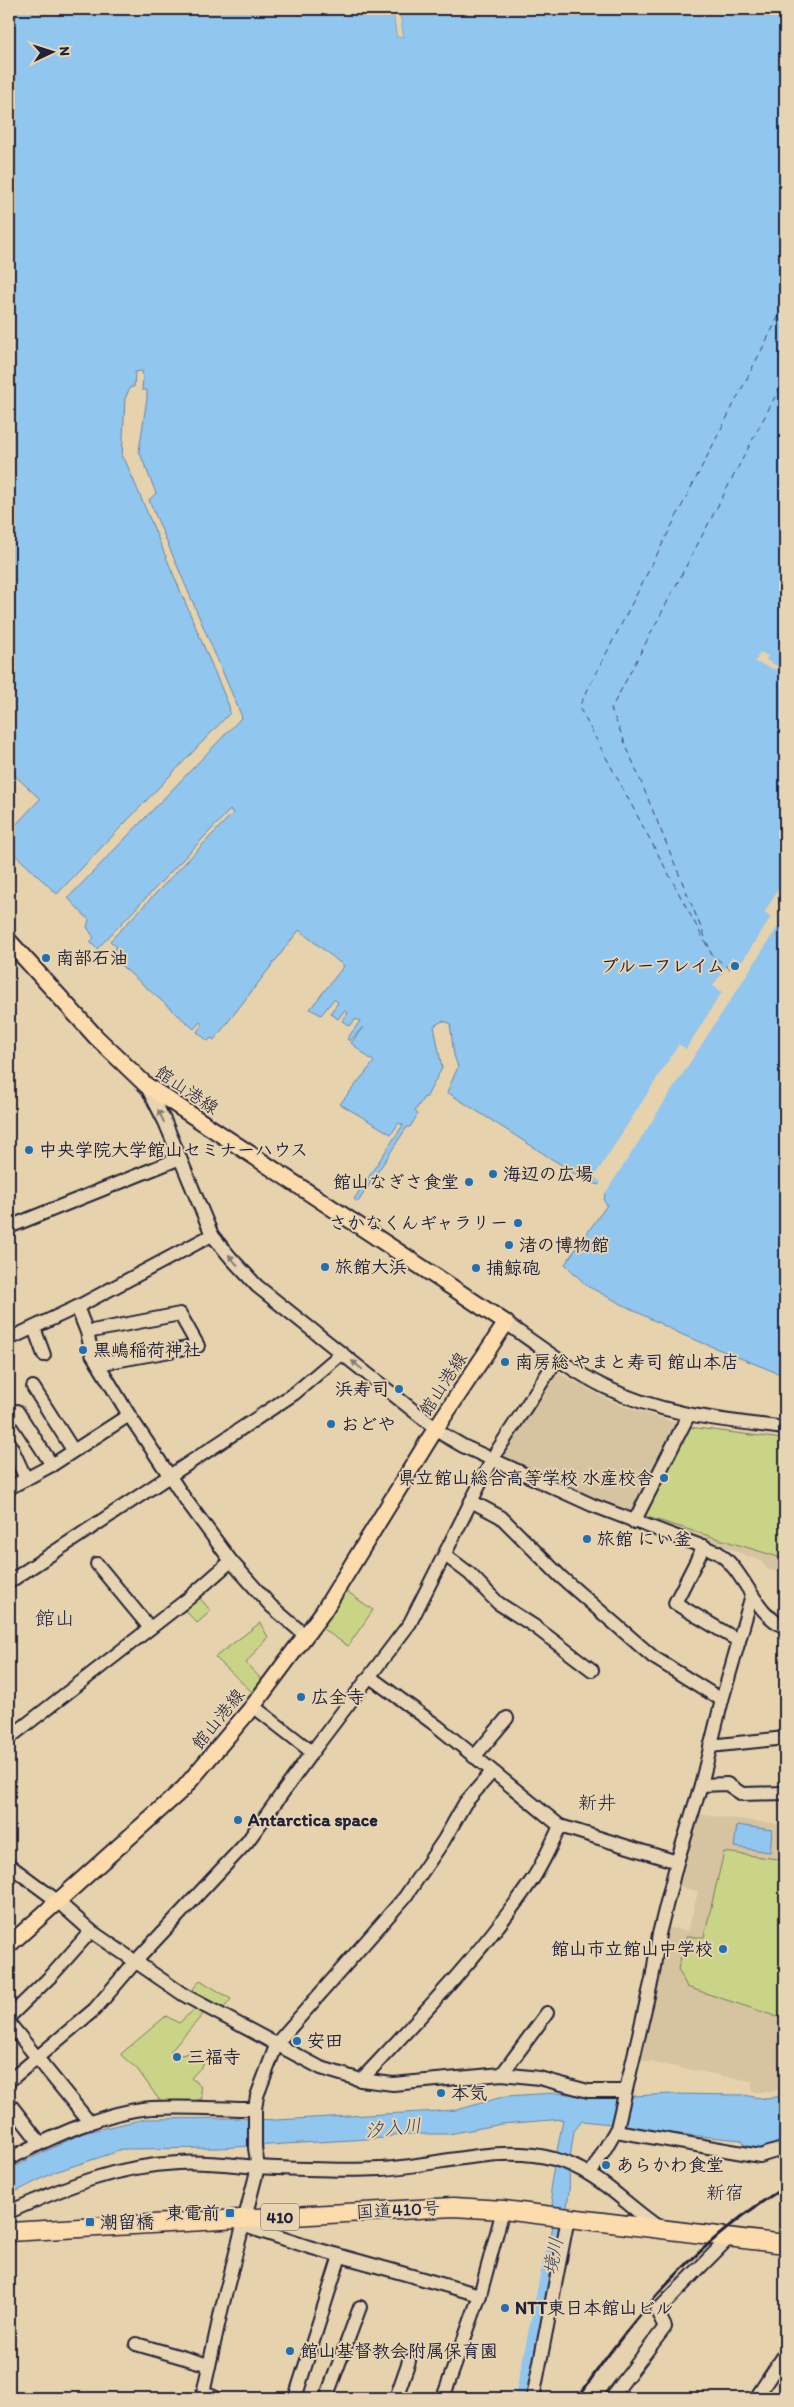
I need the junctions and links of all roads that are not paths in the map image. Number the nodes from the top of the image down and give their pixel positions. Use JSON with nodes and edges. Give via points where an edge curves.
{"nodes":[{"id":1,"x":9,"y":941,"type":"edge"},
{"id":2,"x":146,"y":1086,"type":"junction"},
{"id":3,"x":178,"y":1159,"type":"junction"},
{"id":4,"x":9,"y":1228,"type":"edge"},
{"id":5,"x":212,"y":1236,"type":"junction"},
{"id":6,"x":77,"y":1307,"type":"junction"},
{"id":7,"x":506,"y":1323,"type":"junction"},
{"id":8,"x":34,"y":1328,"type":"junction"},
{"id":9,"x":87,"y":1332,"type":"junction"},
{"id":10,"x":9,"y":1339,"type":"edge"},
{"id":11,"x":342,"y":1353,"type":"junction"},
{"id":12,"x":44,"y":1356,"type":"dead end"},
{"id":13,"x":557,"y":1359,"type":"junction"},
{"id":14,"x":98,"y":1364,"type":"junction"},
{"id":15,"x":33,"y":1387,"type":"dead end"},
{"id":16,"x":18,"y":1411,"type":"dead end"},
{"id":17,"x":129,"y":1415,"type":"junction"},
{"id":18,"x":688,"y":1416,"type":"junction"},
{"id":19,"x":436,"y":1428,"type":"junction"},
{"id":20,"x":785,"y":1428,"type":"edge"},
{"id":21,"x":9,"y":1442,"type":"edge"},
{"id":22,"x":73,"y":1450,"type":"junction"},
{"id":23,"x":493,"y":1461,"type":"junction"},
{"id":24,"x":52,"y":1465,"type":"junction"},
{"id":25,"x":170,"y":1476,"type":"junction"},
{"id":26,"x":26,"y":1478,"type":"junction"},
{"id":27,"x":9,"y":1488,"type":"edge"},
{"id":28,"x":471,"y":1501,"type":"junction"},
{"id":29,"x":634,"y":1522,"type":"junction"},
{"id":30,"x":704,"y":1546,"type":"junction"},
{"id":31,"x":445,"y":1555,"type":"junction"},
{"id":32,"x":231,"y":1561,"type":"junction"},
{"id":33,"x":97,"y":1564,"type":"dead end"},
{"id":34,"x":9,"y":1582,"type":"edge"},
{"id":35,"x":752,"y":1595,"type":"junction"},
{"id":36,"x":785,"y":1627,"type":"edge"},
{"id":37,"x":150,"y":1628,"type":"junction"},
{"id":38,"x":306,"y":1636,"type":"junction"},
{"id":39,"x":739,"y":1642,"type":"junction"},
{"id":40,"x":592,"y":1670,"type":"dead end"},
{"id":41,"x":370,"y":1677,"type":"junction"},
{"id":42,"x":722,"y":1700,"type":"junction"},
{"id":43,"x":253,"y":1706,"type":"junction"},
{"id":44,"x":507,"y":1718,"type":"dead end"},
{"id":45,"x":9,"y":1738,"type":"edge"},
{"id":46,"x":785,"y":1738,"type":"edge"},
{"id":47,"x":710,"y":1746,"type":"junction"},
{"id":48,"x":312,"y":1752,"type":"junction"},
{"id":49,"x":474,"y":1757,"type":"junction"},
{"id":50,"x":492,"y":1772,"type":"junction"},
{"id":51,"x":701,"y":1785,"type":"junction"},
{"id":52,"x":785,"y":1793,"type":"edge"},
{"id":53,"x":560,"y":1826,"type":"junction"},
{"id":54,"x":677,"y":1862,"type":"junction"},
{"id":55,"x":9,"y":1865,"type":"edge"},
{"id":56,"x":56,"y":1900,"type":"junction"},
{"id":57,"x":91,"y":1931,"type":"junction"},
{"id":58,"x":9,"y":1945,"type":"edge"},
{"id":59,"x":135,"y":1962,"type":"junction"},
{"id":60,"x":547,"y":2013,"type":"dead end"},
{"id":61,"x":9,"y":2017,"type":"edge"},
{"id":62,"x":9,"y":2023,"type":"edge"},
{"id":63,"x":276,"y":2044,"type":"junction"},
{"id":64,"x":39,"y":2057,"type":"junction"},
{"id":65,"x":502,"y":2074,"type":"junction"},
{"id":66,"x":361,"y":2080,"type":"junction"},
{"id":67,"x":9,"y":2081,"type":"edge"},
{"id":68,"x":624,"y":2093,"type":"junction"},
{"id":69,"x":9,"y":2103,"type":"edge"},
{"id":70,"x":255,"y":2113,"type":"junction"},
{"id":71,"x":90,"y":2122,"type":"junction"},
{"id":72,"x":616,"y":2129,"type":"junction"},
{"id":73,"x":40,"y":2143,"type":"junction"},
{"id":74,"x":785,"y":2148,"type":"edge"},
{"id":75,"x":9,"y":2159,"type":"edge"},
{"id":76,"x":258,"y":2167,"type":"junction"},
{"id":77,"x":591,"y":2173,"type":"junction"},
{"id":78,"x":503,"y":2210,"type":"junction"},
{"id":79,"x":9,"y":2212,"type":"edge"},
{"id":80,"x":562,"y":2217,"type":"junction"},
{"id":81,"x":243,"y":2222,"type":"junction"},
{"id":82,"x":662,"y":2230,"type":"junction"},
{"id":83,"x":9,"y":2232,"type":"edge"},
{"id":84,"x":731,"y":2236,"type":"junction"},
{"id":85,"x":785,"y":2244,"type":"edge"},
{"id":86,"x":340,"y":2256,"type":"junction"},
{"id":87,"x":480,"y":2295,"type":"junction"},
{"id":88,"x":360,"y":2307,"type":"dead end"},
{"id":89,"x":136,"y":2344,"type":"dead end"},
{"id":90,"x":785,"y":2354,"type":"edge"},
{"id":91,"x":409,"y":2360,"type":"dead end"},
{"id":92,"x":209,"y":2365,"type":"junction"},
{"id":93,"x":203,"y":2395,"type":"edge"},
{"id":94,"x":216,"y":2398,"type":"edge"},
{"id":95,"x":295,"y":2398,"type":"edge"},
{"id":96,"x":326,"y":2398,"type":"edge"},
{"id":97,"x":396,"y":2398,"type":"edge"},
{"id":98,"x":443,"y":2398,"type":"edge"},
{"id":99,"x":533,"y":2398,"type":"edge"},
{"id":100,"x":610,"y":2398,"type":"edge"},
{"id":101,"x":756,"y":2398,"type":"edge"}],
"edges":[{"from":1,"to":2,"type":"main road","name":"館山港線","via":[[96,1038]]},
{"from":3,"to":2,"type":"street","one_way":true,"via":[[165,1122]]},
{"from":2,"to":7,"type":"main road","name":"館山港線"},
{"from":3,"to":4,"type":"street"},
{"from":3,"to":5,"type":"street"},
{"from":5,"to":6,"type":"street"},
{"from":11,"to":5,"type":"street","one_way":true,"via":[[257,1286]]},
{"from":6,"to":8,"type":"street"},
{"from":6,"to":9,"type":"street"},
{"from":7,"to":13,"type":"street"},
{"from":7,"to":19,"type":"main road","name":"館山港線"},
{"from":8,"to":10,"type":"street"},
{"from":8,"to":12,"type":"street"},
{"from":9,"to":14,"type":"street"},
{"from":9,"to":14,"type":"street","via":[[180,1314],[198,1346]]},
{"from":19,"to":11,"type":"street","one_way":true},
{"from":11,"to":25,"type":"street","via":[[294,1393]]},
{"from":13,"to":18,"type":"street","via":[[621,1394]]},
{"from":13,"to":23,"type":"street"},
{"from":14,"to":17,"type":"street"},
{"from":15,"to":22,"type":"street"},
{"from":16,"to":24,"type":"street"},
{"from":17,"to":22,"type":"street"},
{"from":17,"to":25,"type":"street"},
{"from":18,"to":20,"type":"street"},
{"from":18,"to":29,"type":"street"},
{"from":19,"to":23,"type":"street"},
{"from":19,"to":38,"type":"main road","name":"館山港線","via":[[324,1612]]},
{"from":21,"to":26,"type":"street"},
{"from":22,"to":24,"type":"street"},
{"from":23,"to":28,"type":"street"},
{"from":23,"to":29,"type":"street"},
{"from":24,"to":26,"type":"street"},
{"from":25,"to":32,"type":"street"},
{"from":25,"to":34,"type":"street"},
{"from":26,"to":27,"type":"street"},
{"from":28,"to":31,"type":"street"},
{"from":28,"to":42,"type":"street","via":[[501,1517],[561,1577],[653,1657]]},
{"from":29,"to":30,"type":"street"},
{"from":30,"to":35,"type":"street","via":[[728,1561]]},
{"from":30,"to":39,"type":"street","via":[[675,1603]]},
{"from":31,"to":40,"type":"street","via":[[470,1574],[498,1603]]},
{"from":31,"to":41,"type":"street","via":[[410,1623]]},
{"from":32,"to":37,"type":"street"},
{"from":32,"to":38,"type":"street","via":[[271,1606]]},
{"from":33,"to":37,"type":"street"},
{"from":35,"to":36,"type":"street","via":[[772,1620]]},
{"from":35,"to":39,"type":"street"},
{"from":37,"to":45,"type":"street"},
{"from":38,"to":43,"type":"main road","name":"館山港線"},
{"from":39,"to":42,"type":"street"},
{"from":41,"to":48,"type":"street"},
{"from":41,"to":49,"type":"street"},
{"from":42,"to":47,"type":"street"},
{"from":43,"to":48,"type":"street"},
{"from":43,"to":56,"type":"main road","name":"館山港線","via":[[184,1788]]},
{"from":44,"to":49,"type":"street"},
{"from":46,"to":47,"type":"street"},
{"from":47,"to":51,"type":"street"},
{"from":48,"to":59,"type":"street","via":[[247,1842]]},
{"from":49,"to":50,"type":"street"},
{"from":50,"to":53,"type":"street"},
{"from":50,"to":63,"type":"street","via":[[465,1803],[405,1896]]},
{"from":51,"to":52,"type":"street","via":[[727,1784],[742,1794]]},
{"from":51,"to":54,"type":"street"},
{"from":53,"to":54,"type":"street"},
{"from":53,"to":66,"type":"street","via":[[535,1876],[486,1941]]},
{"from":54,"to":68,"type":"street"},
{"from":55,"to":56,"type":"street"},
{"from":56,"to":57,"type":"street"},
{"from":56,"to":58,"type":"main road","name":"館山港線"},
{"from":57,"to":59,"type":"street"},
{"from":57,"to":61,"type":"street"},
{"from":59,"to":63,"type":"street","via":[[184,1995]]},
{"from":59,"to":64,"type":"street","via":[[95,2009]]},
{"from":60,"to":65,"type":"street"},
{"from":62,"to":64,"type":"street"},
{"from":63,"to":66,"type":"street","via":[[321,2068]]},
{"from":63,"to":70,"type":"street","via":[[257,2096]]},
{"from":64,"to":67,"type":"street"},
{"from":64,"to":71,"type":"street"},
{"from":65,"to":66,"type":"street","via":[[393,2084]]},
{"from":65,"to":68,"type":"street","via":[[539,2078],[588,2090]]},
{"from":68,"to":72,"type":"street"},
{"from":69,"to":73,"type":"street"},
{"from":70,"to":71,"type":"street","via":[[150,2108]]},
{"from":70,"to":76,"type":"street"},
{"from":71,"to":73,"type":"street"},
{"from":72,"to":74,"type":"street","via":[[760,2156]]},
{"from":72,"to":77,"type":"street"},
{"from":73,"to":75,"type":"street"},
{"from":76,"to":77,"type":"street","via":[[382,2169],[528,2155],[571,2164]]},
{"from":76,"to":79,"type":"street","via":[[177,2163],[110,2172],[80,2181]]},
{"from":76,"to":81,"type":"street"},
{"from":77,"to":82,"type":"street"},
{"from":78,"to":80,"type":"highway","name":"国道410号","number":"410"},
{"from":78,"to":81,"type":"highway","name":"国道410号","number":"410","via":[[411,2208]]},
{"from":78,"to":87,"type":"street"},
{"from":80,"to":82,"type":"highway","name":"国道410号","number":"410"},
{"from":80,"to":99,"type":"street"},
{"from":81,"to":83,"type":"highway","name":"国道410号","number":"410"},
{"from":81,"to":86,"type":"street"},
{"from":81,"to":92,"type":"street"},
{"from":82,"to":84,"type":"highway","name":"国道410号","number":"410"},
{"from":84,"to":85,"type":"highway","name":"国道410号","number":"410"},
{"from":84,"to":100,"type":"street","via":[[658,2311],[665,2326]]},
{"from":86,"to":87,"type":"street"},
{"from":86,"to":95,"type":"street"},
{"from":87,"to":98,"type":"street"},
{"from":88,"to":96,"type":"street"},
{"from":89,"to":92,"type":"street"},
{"from":90,"to":101,"type":"street"},
{"from":91,"to":97,"type":"street"},
{"from":92,"to":93,"type":"street"},
{"from":93,"to":94,"type":"street"}]}
